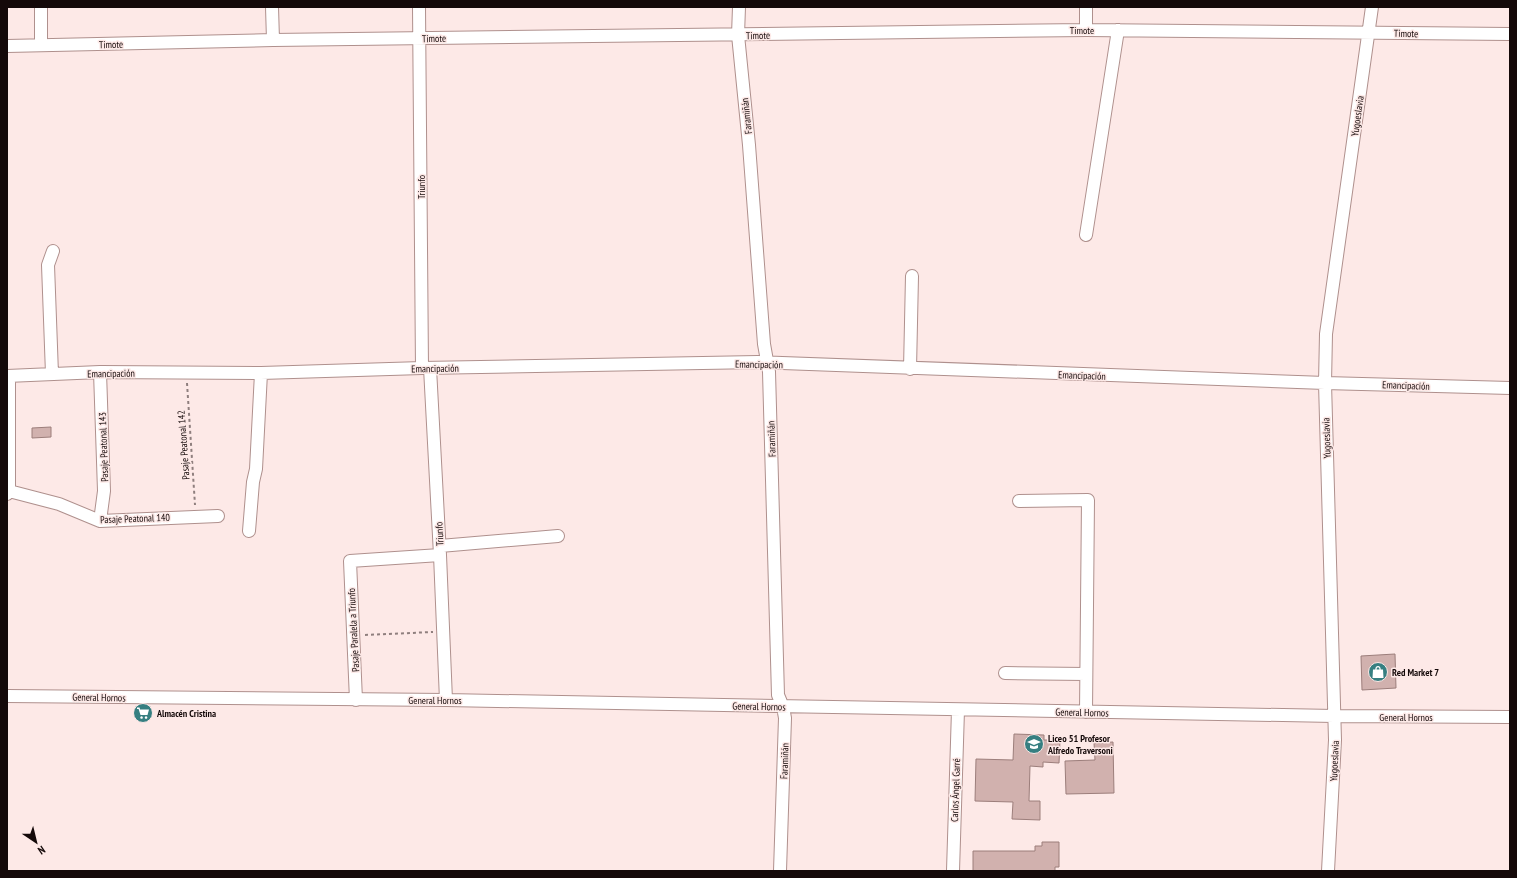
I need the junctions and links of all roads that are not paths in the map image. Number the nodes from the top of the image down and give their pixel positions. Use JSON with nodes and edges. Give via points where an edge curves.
{"nodes":[{"id":1,"x":42,"y":7,"type":"edge"},
{"id":2,"x":272,"y":7,"type":"edge"},
{"id":3,"x":419,"y":7,"type":"edge"},
{"id":4,"x":738,"y":7,"type":"edge"},
{"id":5,"x":1086,"y":7,"type":"edge"},
{"id":6,"x":1372,"y":7,"type":"edge"},
{"id":7,"x":1086,"y":30,"type":"junction"},
{"id":8,"x":1118,"y":30,"type":"junction"},
{"id":9,"x":1369,"y":32,"type":"junction"},
{"id":10,"x":1510,"y":34,"type":"edge"},
{"id":11,"x":738,"y":35,"type":"junction"},
{"id":12,"x":420,"y":38,"type":"junction"},
{"id":13,"x":273,"y":40,"type":"junction"},
{"id":14,"x":41,"y":45,"type":"junction"},
{"id":15,"x":7,"y":46,"type":"edge"},
{"id":16,"x":1086,"y":235,"type":"dead end"},
{"id":17,"x":53,"y":251,"type":"dead end"},
{"id":18,"x":912,"y":276,"type":"dead end"},
{"id":19,"x":767,"y":364,"type":"junction"},
{"id":20,"x":426,"y":368,"type":"junction"},
{"id":21,"x":910,"y":369,"type":"junction"},
{"id":22,"x":100,"y":372,"type":"junction"},
{"id":23,"x":261,"y":373,"type":"junction"},
{"id":24,"x":52,"y":374,"type":"junction"},
{"id":25,"x":8,"y":376,"type":"edge"},
{"id":26,"x":1325,"y":383,"type":"junction"},
{"id":27,"x":1510,"y":388,"type":"edge"},
{"id":28,"x":8,"y":492,"type":"edge"},
{"id":29,"x":1019,"y":501,"type":"dead end"},
{"id":30,"x":218,"y":516,"type":"dead end"},
{"id":31,"x":100,"y":521,"type":"junction"},
{"id":32,"x":249,"y":531,"type":"dead end"},
{"id":33,"x":558,"y":536,"type":"dead end"},
{"id":34,"x":440,"y":551,"type":"junction"},
{"id":35,"x":1005,"y":673,"type":"dead end"},
{"id":36,"x":1086,"y":674,"type":"junction"},
{"id":37,"x":7,"y":696,"type":"edge"},
{"id":38,"x":356,"y":700,"type":"junction"},
{"id":39,"x":446,"y":700,"type":"junction"},
{"id":40,"x":783,"y":707,"type":"junction"},
{"id":41,"x":958,"y":710,"type":"junction"},
{"id":42,"x":1086,"y":712,"type":"junction"},
{"id":43,"x":1334,"y":716,"type":"junction"},
{"id":44,"x":1510,"y":717,"type":"edge"},
{"id":45,"x":780,"y":871,"type":"edge"},
{"id":46,"x":953,"y":871,"type":"edge"},
{"id":47,"x":1328,"y":871,"type":"edge"}],
"edges":[{"from":1,"to":14,"type":"street"},
{"from":2,"to":13,"type":"street"},
{"from":3,"to":12,"type":"street","name":"Triunfo"},
{"from":4,"to":11,"type":"street","name":"Faramiñán"},
{"from":5,"to":7,"type":"street"},
{"from":6,"to":9,"type":"street","name":"Yugoeslavia"},
{"from":7,"to":8,"type":"street","name":"Timote"},
{"from":7,"to":11,"type":"street","name":"Timote"},
{"from":8,"to":9,"type":"street","name":"Timote"},
{"from":8,"to":16,"type":"street"},
{"from":9,"to":10,"type":"street","name":"Timote"},
{"from":9,"to":26,"type":"street","name":"Yugoeslavia","via":[[1326,334]]},
{"from":11,"to":12,"type":"street","name":"Timote"},
{"from":11,"to":19,"type":"street","name":"Faramiñán"},
{"from":12,"to":13,"type":"street","name":"Timote"},
{"from":12,"to":20,"type":"street","name":"Triunfo"},
{"from":13,"to":14,"type":"street","name":"Timote"},
{"from":14,"to":15,"type":"street","name":"Timote"},
{"from":17,"to":24,"type":"street","via":[[48,265]]},
{"from":18,"to":21,"type":"street"},
{"from":19,"to":20,"type":"street","name":"Emancipación","via":[[758,362]]},
{"from":19,"to":21,"type":"street","name":"Emancipación"},
{"from":19,"to":40,"type":"street","name":"Faramiñán","via":[[778,695]]},
{"from":20,"to":23,"type":"street","name":"Emancipación"},
{"from":20,"to":34,"type":"street","name":"Triunfo"},
{"from":21,"to":26,"type":"street","name":"Emancipación"},
{"from":22,"to":23,"type":"street","name":"Emancipación"},
{"from":22,"to":24,"type":"street","name":"Emancipación"},
{"from":22,"to":31,"type":"street","name":"Pasaje Peatonal 143","via":[[104,491]]},
{"from":23,"to":32,"type":"street","via":[[256,469]]},
{"from":24,"to":25,"type":"street","name":"Emancipación"},
{"from":25,"to":28,"type":"street"},
{"from":26,"to":27,"type":"street","name":"Emancipación"},
{"from":26,"to":43,"type":"street","name":"Yugoeslavia"},
{"from":28,"to":31,"type":"street","name":"Pasaje Peatonal 140","via":[[59,504]]},
{"from":29,"to":36,"type":"street","via":[[1088,500]]},
{"from":30,"to":31,"type":"street","name":"Pasaje Peatonal 140"},
{"from":33,"to":34,"type":"street"},
{"from":34,"to":38,"type":"street","name":"Pasaje Paralela a Triunfo","via":[[350,561]]},
{"from":34,"to":39,"type":"street","name":"Triunfo"},
{"from":35,"to":36,"type":"street"},
{"from":36,"to":42,"type":"street"},
{"from":37,"to":38,"type":"street","name":"General Hornos"},
{"from":38,"to":39,"type":"street","name":"General Hornos"},
{"from":39,"to":40,"type":"street","name":"General Hornos"},
{"from":40,"to":41,"type":"street","name":"General Hornos"},
{"from":40,"to":45,"type":"street","name":"Faramiñán","via":[[785,718]]},
{"from":41,"to":42,"type":"street","name":"General Hornos"},
{"from":41,"to":46,"type":"street","name":"Carlos Ángel Garré"},
{"from":42,"to":43,"type":"street","name":"General Hornos"},
{"from":43,"to":44,"type":"street","name":"General Hornos"},
{"from":43,"to":47,"type":"street","name":"Yugoeslavia"}]}
